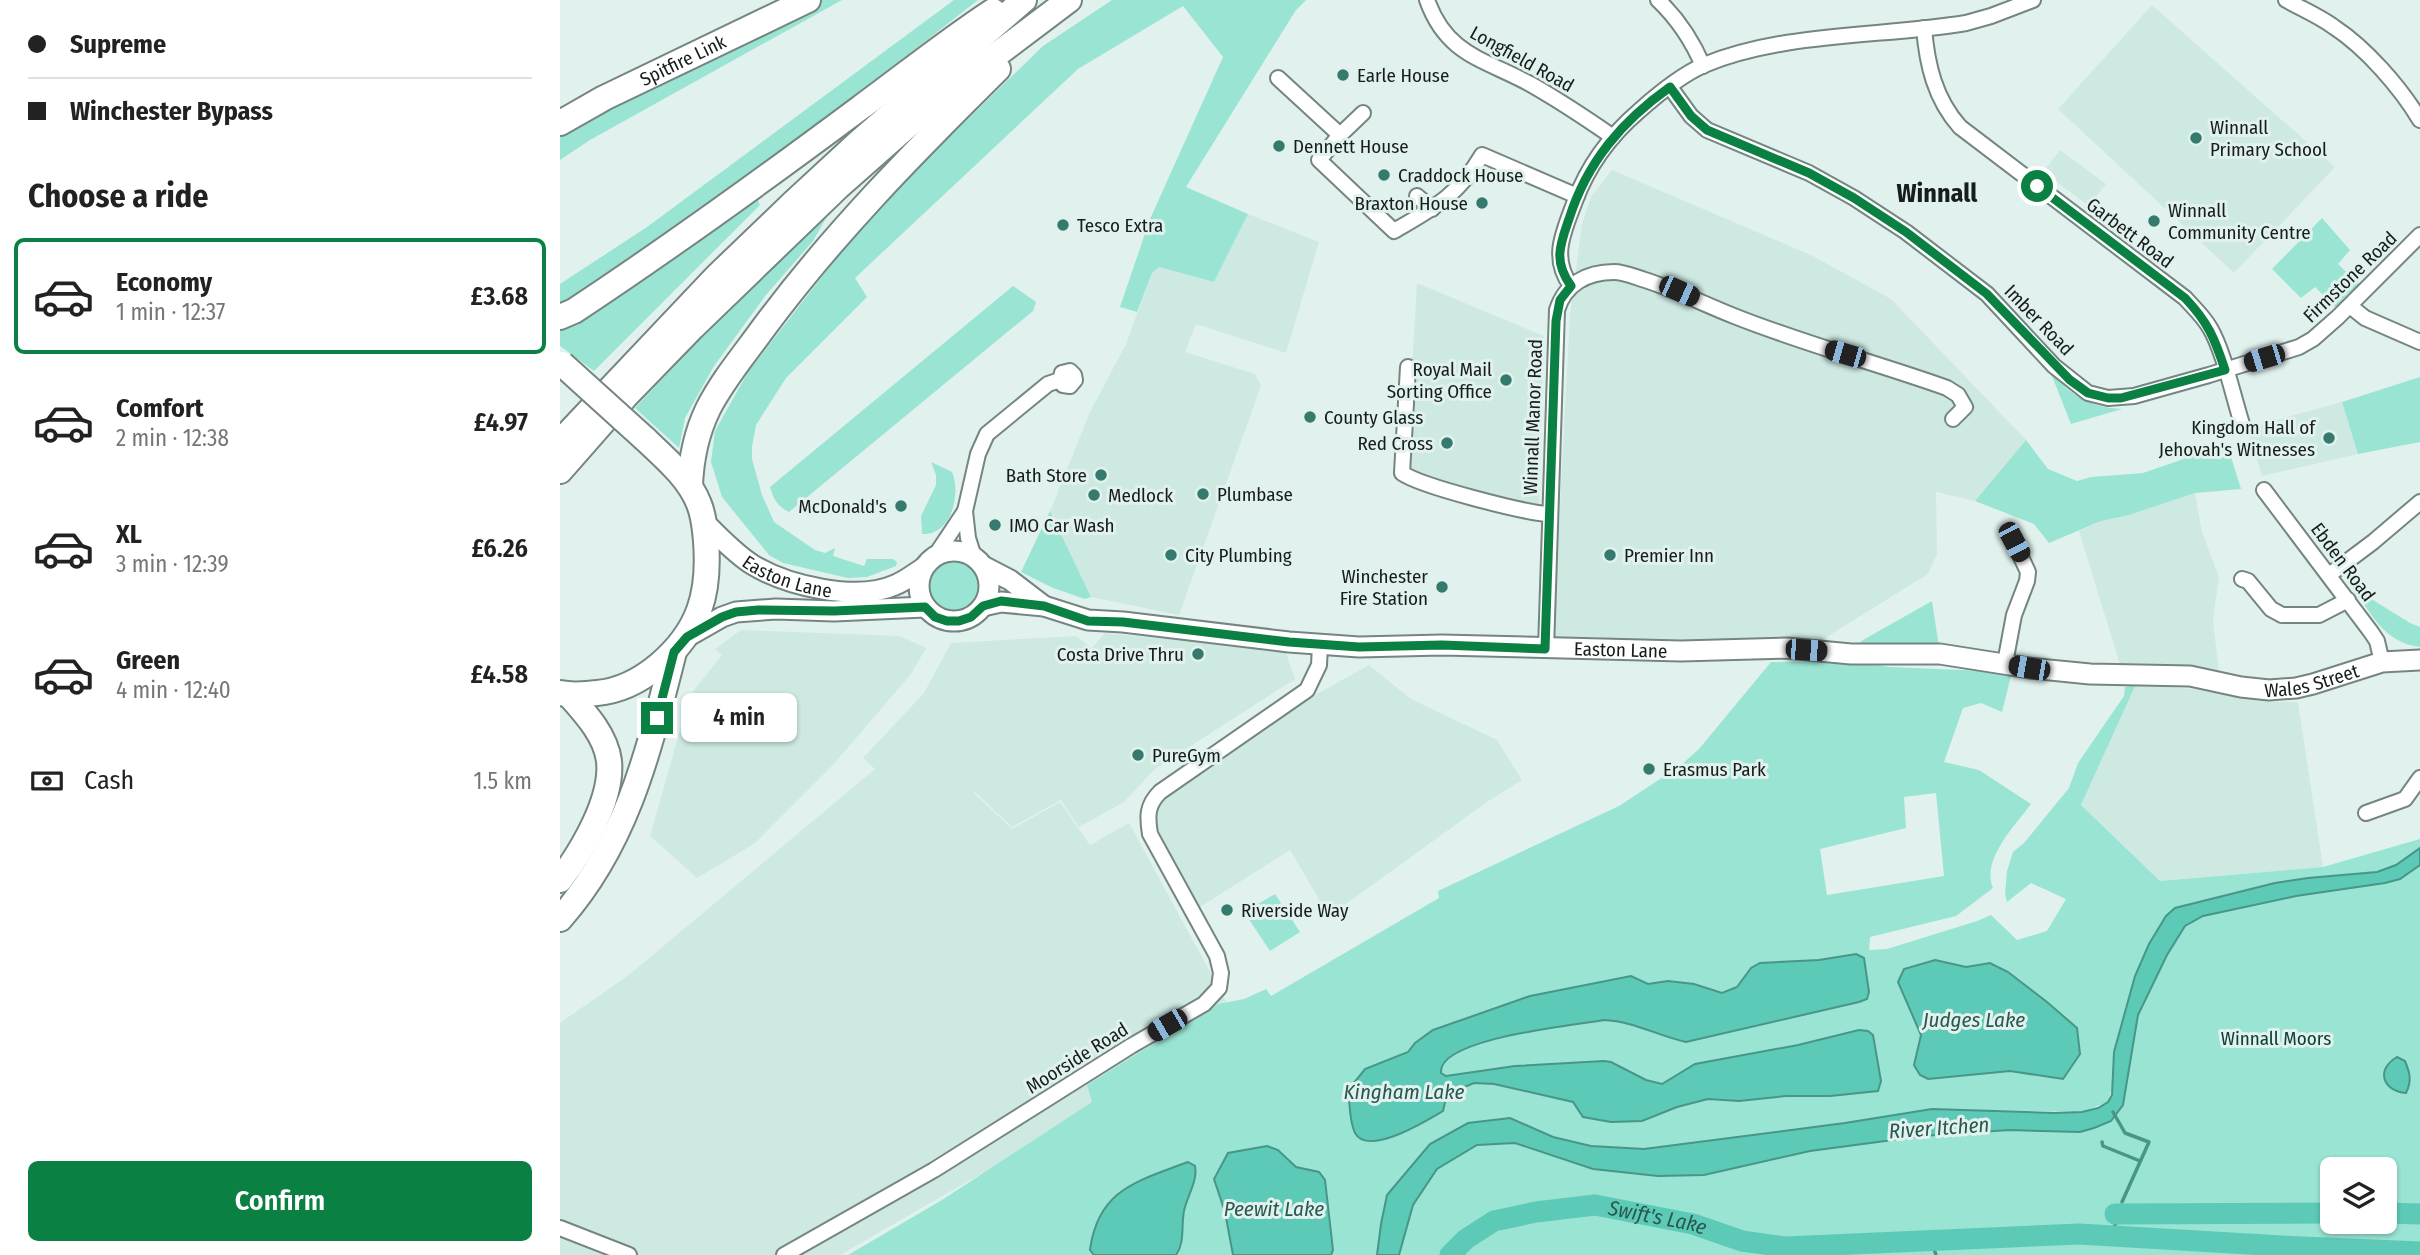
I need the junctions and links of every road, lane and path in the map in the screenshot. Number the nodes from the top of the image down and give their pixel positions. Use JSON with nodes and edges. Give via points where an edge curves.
{"nodes":[{"id":1,"x":808,"y":0,"type":"edge"},
{"id":2,"x":1010,"y":0,"type":"edge"},
{"id":3,"x":1024,"y":0,"type":"edge"},
{"id":4,"x":1071,"y":0,"type":"edge"},
{"id":5,"x":1427,"y":0,"type":"edge"},
{"id":6,"x":1658,"y":0,"type":"edge"},
{"id":7,"x":2033,"y":0,"type":"edge"},
{"id":8,"x":2286,"y":0,"type":"edge"},
{"id":9,"x":2017,"y":3,"type":"edge"},
{"id":10,"x":1924,"y":28,"type":"junction"},
{"id":11,"x":1703,"y":66,"type":"junction"},
{"id":12,"x":1278,"y":78,"type":"dead end"},
{"id":13,"x":1670,"y":87,"type":"junction"},
{"id":14,"x":1363,"y":113,"type":"dead end"},
{"id":15,"x":2420,"y":120,"type":"edge"},
{"id":16,"x":560,"y":123,"type":"edge"},
{"id":17,"x":1340,"y":135,"type":"junction"},
{"id":18,"x":1614,"y":137,"type":"junction"},
{"id":19,"x":1417,"y":196,"type":"dead end"},
{"id":20,"x":1577,"y":196,"type":"junction"},
{"id":21,"x":1432,"y":208,"type":"junction"},
{"id":22,"x":2420,"y":235,"type":"edge"},
{"id":23,"x":1571,"y":286,"type":"junction"},
{"id":24,"x":2350,"y":306,"type":"junction"},
{"id":25,"x":560,"y":317,"type":"edge"},
{"id":26,"x":2420,"y":342,"type":"edge"},
{"id":27,"x":561,"y":363,"type":"edge"},
{"id":28,"x":1408,"y":367,"type":"dead end"},
{"id":29,"x":2225,"y":370,"type":"junction"},
{"id":30,"x":1060,"y":380,"type":"dead end"},
{"id":31,"x":1953,"y":419,"type":"dead end"},
{"id":32,"x":2242,"y":424,"type":"dead end"},
{"id":33,"x":560,"y":442,"type":"edge"},
{"id":34,"x":560,"y":471,"type":"edge"},
{"id":35,"x":690,"y":486,"type":"junction"},
{"id":36,"x":2264,"y":490,"type":"dead end"},
{"id":37,"x":2420,"y":502,"type":"edge"},
{"id":38,"x":965,"y":511,"type":"junction"},
{"id":39,"x":1549,"y":514,"type":"junction"},
{"id":40,"x":704,"y":522,"type":"junction"},
{"id":41,"x":2014,"y":542,"type":"dead end"},
{"id":42,"x":929,"y":562,"type":"junction"},
{"id":43,"x":978,"y":562,"type":"junction"},
{"id":44,"x":2329,"y":575,"type":"junction"},
{"id":45,"x":2242,"y":579,"type":"dead end"},
{"id":46,"x":2348,"y":600,"type":"junction"},
{"id":47,"x":983,"y":606,"type":"junction"},
{"id":48,"x":1044,"y":606,"type":"junction"},
{"id":49,"x":925,"y":607,"type":"junction"},
{"id":50,"x":681,"y":644,"type":"junction"},
{"id":51,"x":1320,"y":645,"type":"junction"},
{"id":52,"x":1545,"y":649,"type":"junction"},
{"id":53,"x":2420,"y":660,"type":"edge"},
{"id":54,"x":2382,"y":662,"type":"junction"},
{"id":55,"x":2005,"y":663,"type":"junction"},
{"id":56,"x":2201,"y":677,"type":"joint"},
{"id":57,"x":565,"y":694,"type":"edge"},
{"id":58,"x":2420,"y":778,"type":"edge"},
{"id":59,"x":2366,"y":813,"type":"dead end"},
{"id":60,"x":560,"y":880,"type":"edge"},
{"id":61,"x":560,"y":919,"type":"edge"},
{"id":62,"x":560,"y":1228,"type":"edge"},
{"id":63,"x":629,"y":1255,"type":"edge"},
{"id":64,"x":784,"y":1255,"type":"edge"}],
"edges":[{"from":1,"to":16,"type":"highway","name":"Spitfire Link"},
{"from":2,"to":25,"type":"highway","via":[[664,251]]},
{"from":3,"to":33,"type":"highway","via":[[793,203]]},
{"from":4,"to":34,"type":"highway","via":[[939,98],[838,187],[693,327]]},
{"from":4,"to":35,"type":"highway","via":[[911,156],[788,296],[709,408],[695,443]]},
{"from":5,"to":18,"type":"street","name":"Longfield Road","via":[[1452,43],[1562,102]]},
{"from":6,"to":11,"type":"street","via":[[1682,26]]},
{"from":7,"to":9,"type":"street"},
{"from":8,"to":15,"type":"street","via":[[2354,43]]},
{"from":9,"to":10,"type":"street","via":[[1966,23]]},
{"from":10,"to":11,"type":"street","via":[[1755,49]]},
{"from":10,"to":29,"type":"street","name":"Garbett Road","via":[[1926,57],[1938,95],[1953,119],[2185,298],[2211,330]]},
{"from":11,"to":13,"type":"street"},
{"from":12,"to":17,"type":"street"},
{"from":13,"to":18,"type":"street"},
{"from":13,"to":29,"type":"street","name":"Imber Road","via":[[1707,130],[1809,173],[1906,232],[1987,294],[2054,366],[2088,393],[2121,398]]},
{"from":14,"to":17,"type":"street"},
{"from":17,"to":21,"type":"street","via":[[1319,160],[1394,231]]},
{"from":18,"to":20,"type":"street","via":[[1591,167]]},
{"from":19,"to":21,"type":"street"},
{"from":20,"to":21,"type":"street","via":[[1482,155],[1460,187]]},
{"from":20,"to":23,"type":"street","via":[[1559,254],[1561,271]]},
{"from":22,"to":24,"type":"street","name":"Firmstone Road"},
{"from":23,"to":31,"type":"street","via":[[1590,276],[1616,272],[1679,291],[1735,316],[1947,388],[1965,407]]},
{"from":23,"to":39,"type":"street","name":"Winnall Manor Road","via":[[1557,310]]},
{"from":24,"to":26,"type":"street","via":[[2365,318]]},
{"from":24,"to":29,"type":"street","name":"Firmstone Road","via":[[2313,339]]},
{"from":27,"to":35,"type":"highway","bridge":true},
{"from":28,"to":39,"type":"street","via":[[1402,473],[1454,492]]},
{"from":29,"to":32,"type":"street","name":"Garbett Road"},
{"from":30,"to":38,"type":"street","via":[[1048,384],[987,434]]},
{"from":35,"to":40,"type":"highway"},
{"from":36,"to":44,"type":"street","name":"Ebden Road"},
{"from":37,"to":44,"type":"street"},
{"from":38,"to":42,"type":"street"},
{"from":38,"to":43,"type":"street","via":[[968,538]]},
{"from":39,"to":52,"type":"street","name":"Winnall Manor Road"},
{"from":40,"to":42,"type":"street","name":"Easton Lane","via":[[755,566],[812,586],[873,591],[895,585]]},
{"from":40,"to":50,"type":"highway","via":[[705,594]]},
{"from":41,"to":55,"type":"street","via":[[2034,572],[2014,615]]},
{"from":42,"to":43,"type":"street","via":[[950,551],[966,553]]},
{"from":42,"to":49,"type":"street","via":[[918,588]]},
{"from":43,"to":47,"type":"street","via":[[989,586]]},
{"from":43,"to":48,"type":"street","name":"Easton Lane"},
{"from":44,"to":46,"type":"street","name":"Ebden Road"},
{"from":45,"to":46,"type":"street","via":[[2282,615],[2319,615]]},
{"from":46,"to":54,"type":"street","name":"Ebden Road","via":[[2377,641]]},
{"from":47,"to":48,"type":"street","name":"Easton Lane","via":[[1001,601]]},
{"from":47,"to":49,"type":"street","via":[[959,621],[935,617]]},
{"from":48,"to":51,"type":"street","name":"Easton Lane","via":[[1088,621]]},
{"from":49,"to":50,"type":"street","name":"Easton Lane","via":[[736,612]]},
{"from":50,"to":57,"type":"highway","via":[[649,674],[624,687]]},
{"from":50,"to":61,"type":"highway","via":[[627,811],[587,884]]},
{"from":51,"to":52,"type":"street","name":"Easton Lane"},
{"from":51,"to":64,"type":"street","name":"Moorside Road","via":[[1319,665],[1307,690],[1149,804],[1150,834],[1217,956],[1220,973],[1215,994],[934,1170]]},
{"from":52,"to":55,"type":"street","name":"Easton Lane","via":[[1787,648],[1940,654]]},
{"from":53,"to":54,"type":"street","name":"Wales Street"},
{"from":54,"to":56,"type":"street","name":"Wales Street","via":[[2284,690],[2241,687]]},
{"from":55,"to":56,"type":"street","name":"Easton Lane","via":[[2090,674]]},
{"from":57,"to":60,"type":"highway","via":[[595,727],[609,761],[601,807]]},
{"from":58,"to":59,"type":"street","via":[[2405,799]]},
{"from":62,"to":63,"type":"street"}]}
